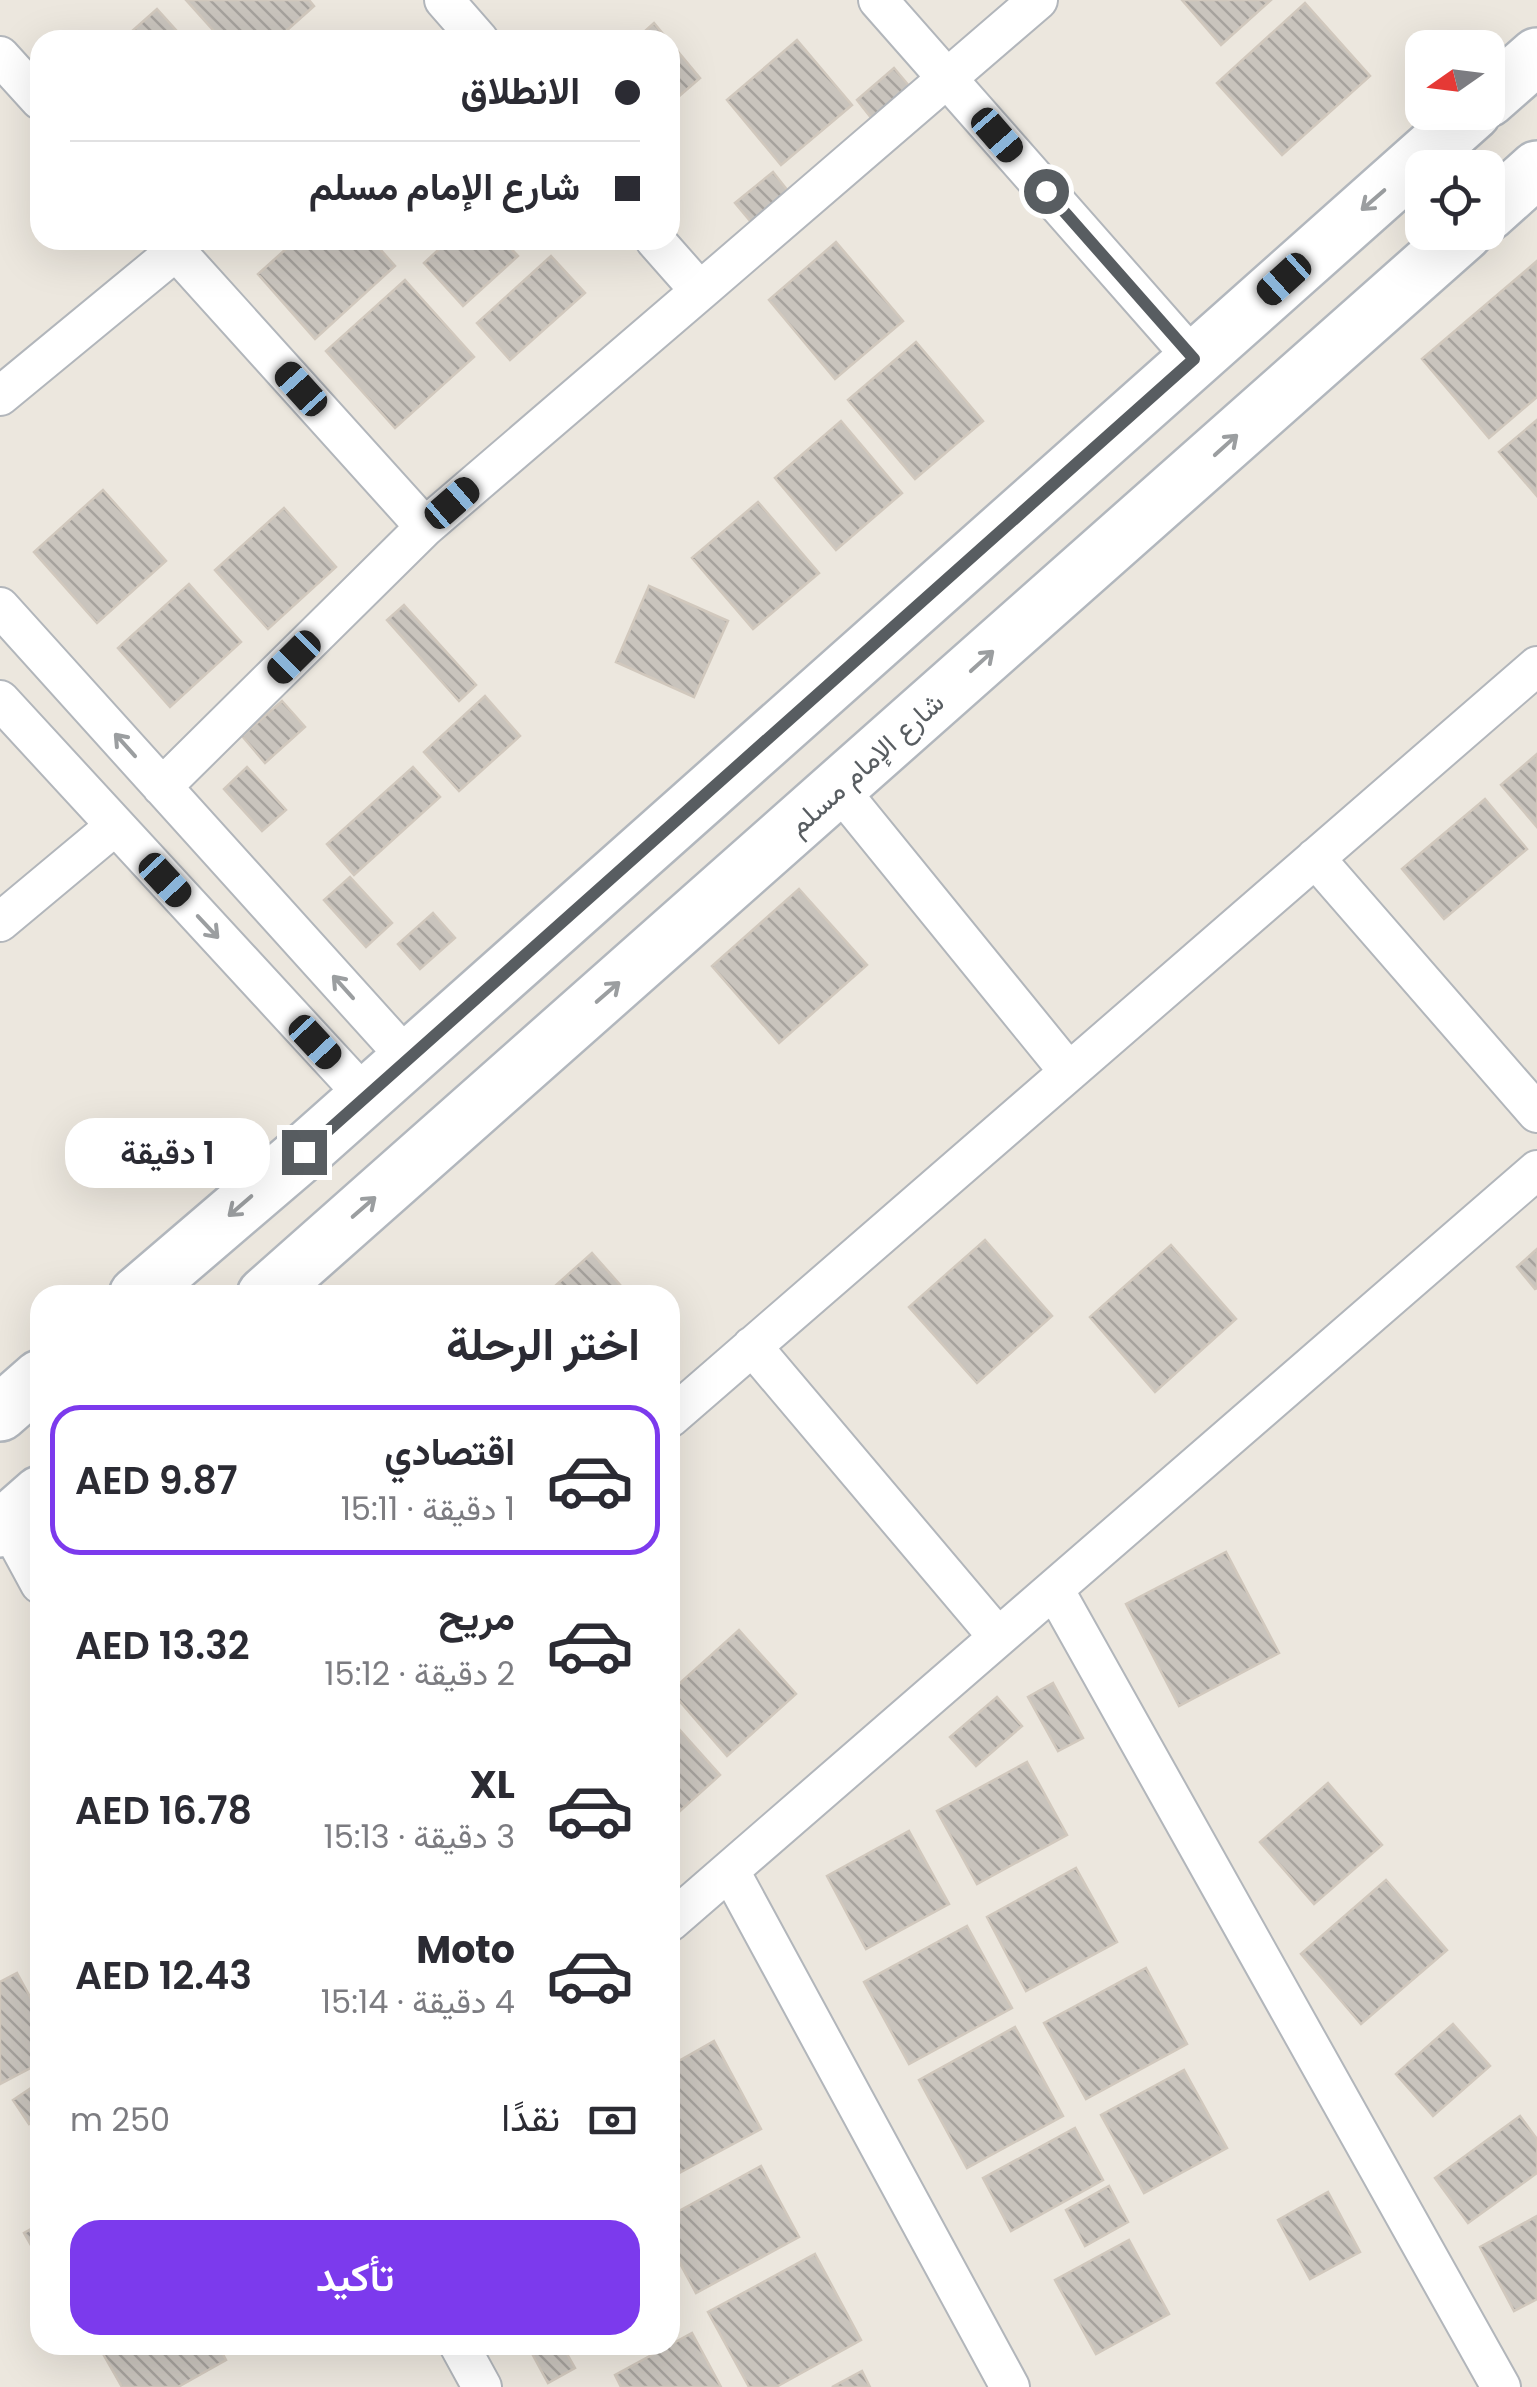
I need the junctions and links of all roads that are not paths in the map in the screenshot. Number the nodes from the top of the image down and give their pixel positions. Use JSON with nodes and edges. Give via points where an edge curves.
{"nodes":[{"id":1,"x":444,"y":0,"type":"edge"},
{"id":2,"x":878,"y":0,"type":"edge"},
{"id":3,"x":1038,"y":0,"type":"edge"},
{"id":4,"x":471,"y":30,"type":"edge"},
{"id":5,"x":0,"y":56,"type":"edge"},
{"id":6,"x":1537,"y":56,"type":"edge"},
{"id":7,"x":948,"y":80,"type":"junction"},
{"id":8,"x":1505,"y":84,"type":"edge"},
{"id":9,"x":30,"y":89,"type":"edge"},
{"id":10,"x":1452,"y":130,"type":"edge"},
{"id":11,"x":1537,"y":169,"type":"edge"},
{"id":12,"x":1505,"y":198,"type":"edge"},
{"id":13,"x":166,"y":250,"type":"edge"},
{"id":14,"x":175,"y":250,"type":"edge"},
{"id":15,"x":664,"y":250,"type":"edge"},
{"id":16,"x":1446,"y":250,"type":"edge"},
{"id":17,"x":700,"y":292,"type":"junction"},
{"id":18,"x":1194,"y":359,"type":"junction"},
{"id":19,"x":0,"y":396,"type":"edge"},
{"id":20,"x":425,"y":527,"type":"junction"},
{"id":21,"x":0,"y":606,"type":"edge"},
{"id":22,"x":1537,"y":666,"type":"edge"},
{"id":23,"x":0,"y":700,"type":"edge"},
{"id":24,"x":162,"y":786,"type":"junction"},
{"id":25,"x":838,"y":788,"type":"junction"},
{"id":26,"x":115,"y":826,"type":"junction"},
{"id":27,"x":1315,"y":858,"type":"junction"},
{"id":28,"x":0,"y":922,"type":"edge"},
{"id":29,"x":408,"y":1059,"type":"junction"},
{"id":30,"x":1068,"y":1072,"type":"junction"},
{"id":31,"x":365,"y":1096,"type":"junction"},
{"id":32,"x":1537,"y":1113,"type":"edge"},
{"id":33,"x":1537,"y":1170,"type":"edge"},
{"id":34,"x":148,"y":1285,"type":"edge"},
{"id":35,"x":276,"y":1285,"type":"edge"},
{"id":36,"x":752,"y":1346,"type":"junction"},
{"id":37,"x":30,"y":1387,"type":"edge"},
{"id":38,"x":680,"y":1409,"type":"edge"},
{"id":39,"x":0,"y":1413,"type":"edge"},
{"id":40,"x":16,"y":1515,"type":"edge"},
{"id":41,"x":30,"y":1555,"type":"edge"},
{"id":42,"x":1054,"y":1589,"type":"junction"},
{"id":43,"x":998,"y":1637,"type":"junction"},
{"id":44,"x":730,"y":1871,"type":"junction"},
{"id":45,"x":680,"y":1914,"type":"edge"},
{"id":46,"x":464,"y":2355,"type":"edge"},
{"id":47,"x":482,"y":2387,"type":"edge"},
{"id":48,"x":1010,"y":2387,"type":"edge"},
{"id":49,"x":1500,"y":2387,"type":"edge"}],
"edges":[{"from":1,"to":4,"type":"street"},
{"from":2,"to":7,"type":"street"},
{"from":3,"to":7,"type":"street"},
{"from":5,"to":9,"type":"street"},
{"from":6,"to":8,"type":"main road"},
{"from":7,"to":17,"type":"street"},
{"from":7,"to":18,"type":"street"},
{"from":10,"to":18,"type":"main road","one_way":true},
{"from":11,"to":12,"type":"main road"},
{"from":13,"to":19,"type":"street"},
{"from":14,"to":20,"type":"street"},
{"from":15,"to":17,"type":"street"},
{"from":25,"to":16,"type":"main road","name":"شارع الإمام مسلم","one_way":true},
{"from":17,"to":20,"type":"street"},
{"from":18,"to":29,"type":"main road"},
{"from":20,"to":24,"type":"street"},
{"from":24,"to":21,"type":"street","one_way":true},
{"from":22,"to":27,"type":"street"},
{"from":23,"to":26,"type":"street"},
{"from":29,"to":24,"type":"street","one_way":true},
{"from":25,"to":30,"type":"street"},
{"from":35,"to":25,"type":"main road","name":"شارع الإمام مسلم","one_way":true},
{"from":26,"to":28,"type":"street"},
{"from":26,"to":31,"type":"street","one_way":true},
{"from":27,"to":30,"type":"street"},
{"from":27,"to":32,"type":"street"},
{"from":29,"to":31,"type":"main road"},
{"from":30,"to":36,"type":"street"},
{"from":31,"to":34,"type":"main road","one_way":true},
{"from":33,"to":42,"type":"street"},
{"from":36,"to":38,"type":"street"},
{"from":36,"to":43,"type":"street"},
{"from":37,"to":39,"type":"main road"},
{"from":40,"to":41,"type":"street"},
{"from":42,"to":43,"type":"street"},
{"from":42,"to":49,"type":"street"},
{"from":43,"to":44,"type":"street"},
{"from":44,"to":45,"type":"street"},
{"from":44,"to":48,"type":"street"},
{"from":46,"to":47,"type":"street"}]}
